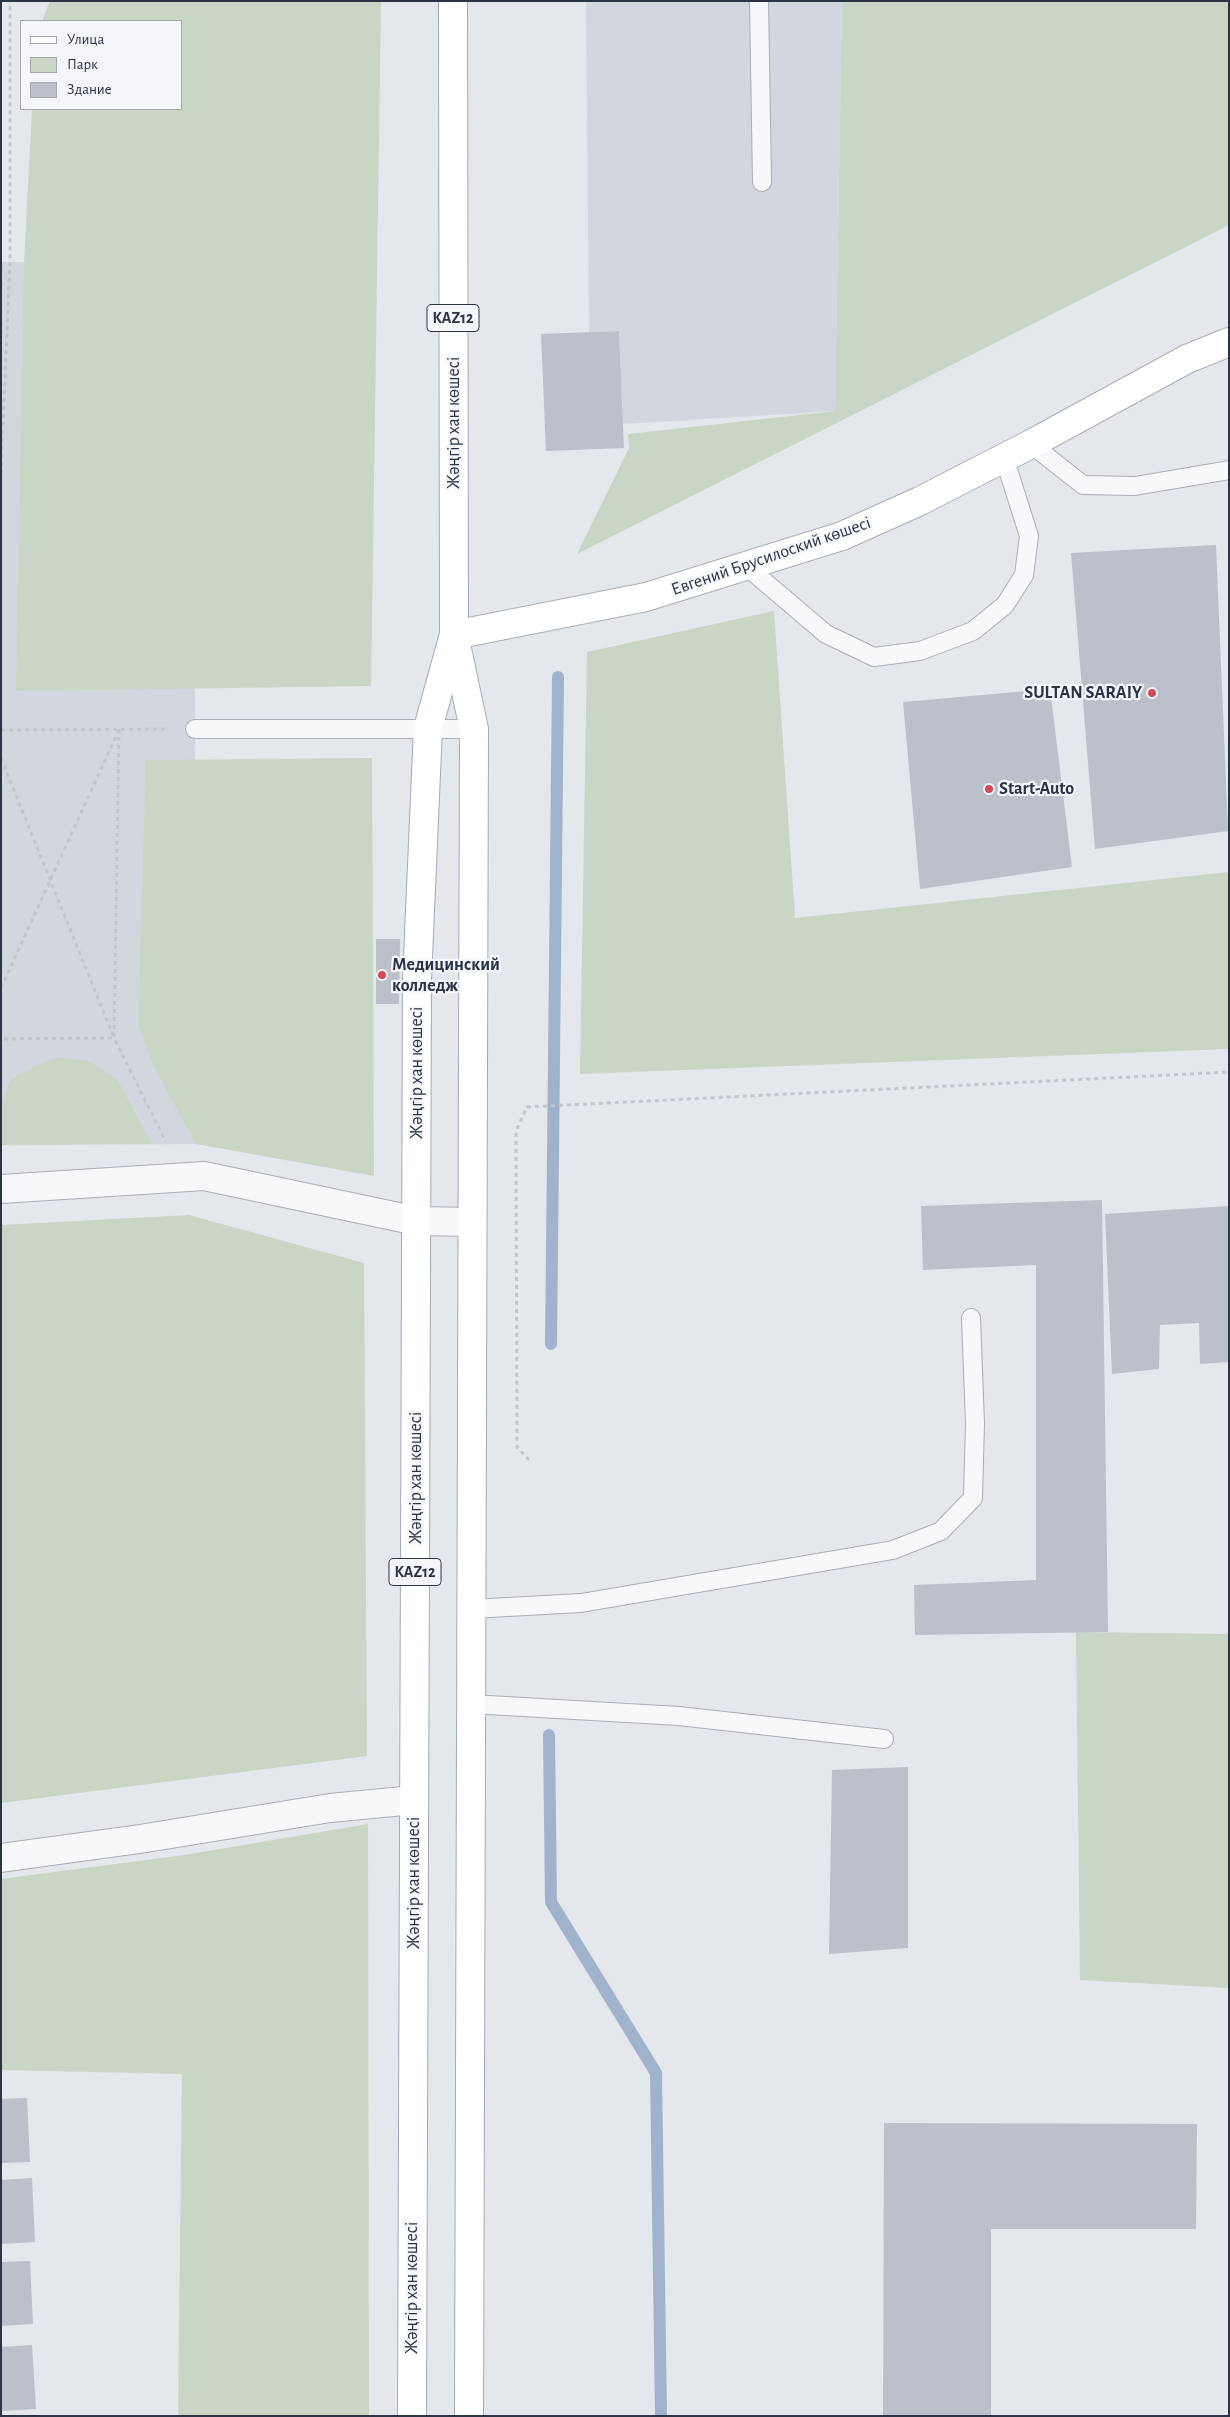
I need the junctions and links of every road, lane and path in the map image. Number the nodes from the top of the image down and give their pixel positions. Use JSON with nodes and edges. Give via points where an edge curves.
{"nodes":[{"id":1,"x":10,"y":1,"type":"edge"},
{"id":2,"x":453,"y":1,"type":"edge"},
{"id":3,"x":759,"y":1,"type":"edge"},
{"id":4,"x":762,"y":182,"type":"dead end"},
{"id":5,"x":1229,"y":342,"type":"edge"},
{"id":6,"x":1031,"y":444,"type":"junction"},
{"id":7,"x":1004,"y":457,"type":"junction"},
{"id":8,"x":1229,"y":470,"type":"edge"},
{"id":9,"x":1,"y":474,"type":"edge"},
{"id":10,"x":746,"y":566,"type":"junction"},
{"id":11,"x":454,"y":635,"type":"junction"},
{"id":12,"x":428,"y":728,"type":"junction"},
{"id":13,"x":195,"y":729,"type":"joint"},
{"id":14,"x":474,"y":729,"type":"junction"},
{"id":15,"x":1,"y":730,"type":"edge"},
{"id":16,"x":119,"y":730,"type":"junction"},
{"id":17,"x":1,"y":758,"type":"edge"},
{"id":18,"x":51,"y":880,"type":"junction"},
{"id":19,"x":1,"y":988,"type":"edge"},
{"id":20,"x":114,"y":1038,"type":"junction"},
{"id":21,"x":1,"y":1039,"type":"edge"},
{"id":22,"x":1229,"y":1072,"type":"edge"},
{"id":23,"x":183,"y":1177,"type":"junction"},
{"id":24,"x":1,"y":1189,"type":"edge"},
{"id":25,"x":417,"y":1221,"type":"junction"},
{"id":26,"x":472,"y":1222,"type":"junction"},
{"id":27,"x":971,"y":1318,"type":"dead end"},
{"id":28,"x":528,"y":1460,"type":"dead end"},
{"id":29,"x":471,"y":1610,"type":"junction"},
{"id":30,"x":471,"y":1704,"type":"junction"},
{"id":31,"x":884,"y":1739,"type":"dead end"},
{"id":32,"x":414,"y":1800,"type":"junction"},
{"id":33,"x":1,"y":1858,"type":"edge"},
{"id":34,"x":412,"y":2416,"type":"edge"},
{"id":35,"x":469,"y":2416,"type":"edge"}],
"edges":[{"from":1,"to":9,"type":"path","via":[[10,262]]},
{"from":2,"to":11,"type":"main road","name":"Жәңгір хан көшесі","number":"KAZ12"},
{"from":3,"to":4,"type":"lane"},
{"from":5,"to":6,"type":"main road","name":"Евгений Брусилоский көшесі","via":[[1187,359]]},
{"from":6,"to":7,"type":"main road","name":"Евгений Брусилоский көшесі"},
{"from":6,"to":8,"type":"lane","via":[[1083,485],[1135,486]]},
{"from":7,"to":10,"type":"main road","name":"Евгений Брусилоский көшесі","via":[[920,501],[842,536]]},
{"from":7,"to":10,"type":"lane","via":[[1029,536],[1024,575],[1005,605],[973,631],[920,651],[874,657],[826,634]]},
{"from":10,"to":11,"type":"main road","name":"Евгений Брусилоский көшесі","via":[[646,597]]},
{"from":11,"to":12,"type":"main road","name":"Жәңгір хан көшесі","number":"KAZ12"},
{"from":11,"to":14,"type":"main road","name":"Жәңгір хан көшесі","number":"KAZ12"},
{"from":12,"to":13,"type":"lane"},
{"from":12,"to":14,"type":"lane"},
{"from":12,"to":25,"type":"main road","name":"Жәңгір хан көшесі","number":"KAZ12","via":[[417,980]]},
{"from":13,"to":16,"type":"path"},
{"from":14,"to":26,"type":"main road","name":"Жәңгір хан көшесі","number":"KAZ12"},
{"from":15,"to":16,"type":"path"},
{"from":16,"to":18,"type":"path"},
{"from":16,"to":20,"type":"path"},
{"from":17,"to":18,"type":"path"},
{"from":18,"to":19,"type":"path"},
{"from":18,"to":20,"type":"path"},
{"from":20,"to":21,"type":"path"},
{"from":20,"to":23,"type":"path"},
{"from":22,"to":28,"type":"path","via":[[527,1107],[516,1131],[518,1446]]},
{"from":23,"to":24,"type":"street"},
{"from":23,"to":25,"type":"street","via":[[204,1176]]},
{"from":25,"to":26,"type":"street"},
{"from":25,"to":32,"type":"main road","name":"Жәңгір хан көшесі","number":"KAZ12"},
{"from":26,"to":29,"type":"main road","name":"Жәңгір хан көшесі","number":"KAZ12"},
{"from":27,"to":29,"type":"lane","via":[[975,1423],[973,1498],[941,1531],[893,1550],[591,1602]]},
{"from":29,"to":30,"type":"main road","name":"Жәңгір хан көшесі","number":"KAZ12"},
{"from":30,"to":31,"type":"lane","via":[[679,1716]]},
{"from":30,"to":35,"type":"main road","name":"Жәңгір хан көшесі","number":"KAZ12"},
{"from":32,"to":33,"type":"street","via":[[330,1808]]},
{"from":32,"to":34,"type":"main road","name":"Жәңгір хан көшесі","number":"KAZ12"}]}
